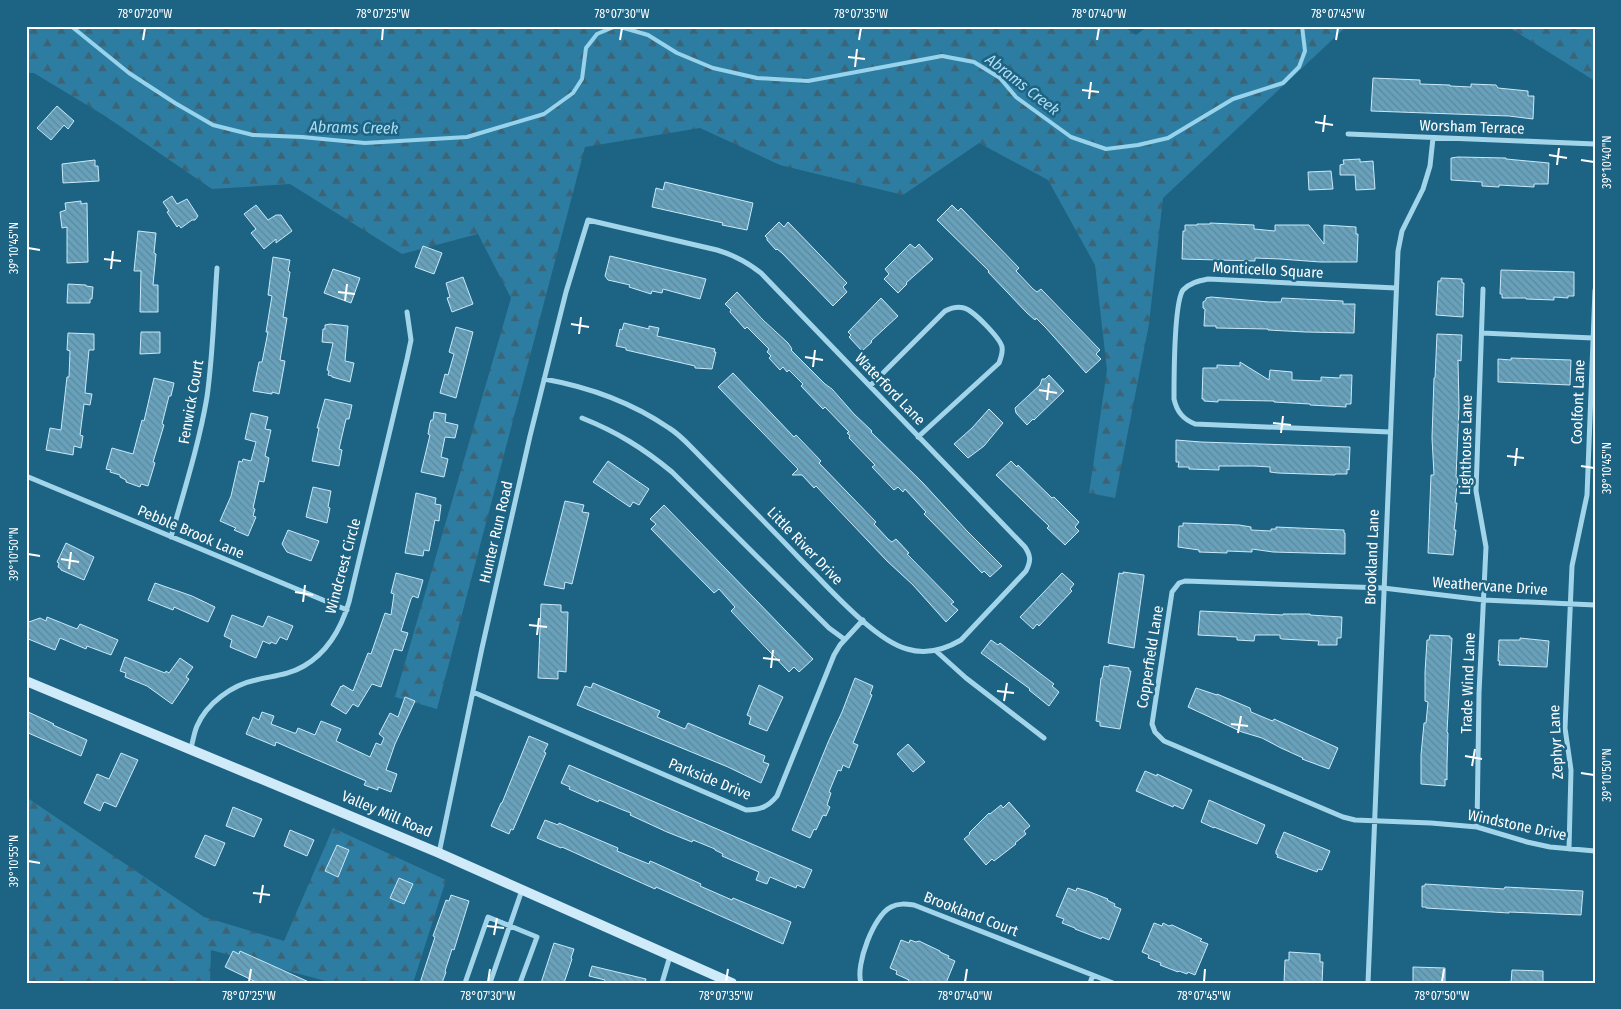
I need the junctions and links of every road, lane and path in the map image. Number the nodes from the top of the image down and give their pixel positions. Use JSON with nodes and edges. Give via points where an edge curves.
{"nodes":[{"id":1,"x":1348,"y":134,"type":"dead end"},
{"id":2,"x":1433,"y":138,"type":"junction"},
{"id":3,"x":1595,"y":144,"type":"edge"},
{"id":4,"x":588,"y":220,"type":"joint"},
{"id":5,"x":217,"y":268,"type":"dead end"},
{"id":6,"x":1396,"y":288,"type":"junction"},
{"id":7,"x":1483,"y":289,"type":"dead end"},
{"id":8,"x":1595,"y":290,"type":"edge"},
{"id":9,"x":407,"y":312,"type":"dead end"},
{"id":10,"x":1482,"y":333,"type":"junction"},
{"id":11,"x":1593,"y":338,"type":"junction"},
{"id":12,"x":544,"y":379,"type":"junction"},
{"id":13,"x":870,"y":386,"type":"junction"},
{"id":14,"x":1593,"y":398,"type":"edge"},
{"id":15,"x":582,"y":418,"type":"dead end"},
{"id":16,"x":1390,"y":432,"type":"junction"},
{"id":17,"x":918,"y":437,"type":"junction"},
{"id":18,"x":26,"y":476,"type":"edge"},
{"id":19,"x":172,"y":537,"type":"junction"},
{"id":20,"x":1383,"y":588,"type":"junction"},
{"id":21,"x":1484,"y":600,"type":"junction"},
{"id":22,"x":1570,"y":604,"type":"junction"},
{"id":23,"x":1595,"y":605,"type":"edge"},
{"id":24,"x":347,"y":610,"type":"junction"},
{"id":25,"x":863,"y":620,"type":"junction"},
{"id":26,"x":844,"y":639,"type":"junction"},
{"id":27,"x":936,"y":651,"type":"junction"},
{"id":28,"x":26,"y":680,"type":"edge"},
{"id":29,"x":473,"y":692,"type":"junction"},
{"id":30,"x":1044,"y":738,"type":"dead end"},
{"id":31,"x":191,"y":748,"type":"junction"},
{"id":32,"x":1374,"y":821,"type":"junction"},
{"id":33,"x":1477,"y":827,"type":"junction"},
{"id":34,"x":1569,"y":849,"type":"junction"},
{"id":35,"x":1595,"y":851,"type":"edge"},
{"id":36,"x":439,"y":853,"type":"junction"},
{"id":37,"x":522,"y":890,"type":"junction"},
{"id":38,"x":510,"y":926,"type":"junction"},
{"id":39,"x":670,"y":956,"type":"junction"},
{"id":40,"x":1093,"y":975,"type":"junction"},
{"id":41,"x":465,"y":983,"type":"edge"},
{"id":42,"x":490,"y":983,"type":"edge"},
{"id":43,"x":520,"y":983,"type":"edge"},
{"id":44,"x":662,"y":983,"type":"edge"},
{"id":45,"x":732,"y":983,"type":"edge"},
{"id":46,"x":861,"y":983,"type":"edge"},
{"id":47,"x":1090,"y":983,"type":"edge"},
{"id":48,"x":1113,"y":983,"type":"edge"},
{"id":49,"x":1368,"y":983,"type":"edge"}],
"edges":[{"from":1,"to":2,"type":"street","name":"Worsham Terrace"},
{"from":2,"to":3,"type":"street","name":"Worsham Terrace"},
{"from":2,"to":6,"type":"street","name":"Brookland Lane","via":[[1423,189],[1402,231]]},
{"from":4,"to":12,"type":"street","name":"Hunter Run Road"},
{"from":4,"to":13,"type":"street","name":"Waterford Lane","via":[[717,250],[746,262],[761,273]]},
{"from":5,"to":19,"type":"street","name":"Fenwick Court","via":[[206,397]]},
{"from":6,"to":16,"type":"street","name":"Brookland Lane"},
{"from":6,"to":16,"type":"street","name":"Monticello Square","via":[[1208,279],[1192,283],[1183,291],[1177,308],[1174,399],[1187,421],[1195,424]]},
{"from":7,"to":10,"type":"street","name":"Lighthouse Lane"},
{"from":8,"to":11,"type":"street","name":"Coolfont Lane"},
{"from":9,"to":24,"type":"street","name":"Windcrest Circle","via":[[411,340]]},
{"from":10,"to":11,"type":"street"},
{"from":10,"to":21,"type":"street","name":"Lighthouse Lane","via":[[1476,491],[1486,546]]},
{"from":11,"to":14,"type":"street","name":"Coolfont Lane"},
{"from":12,"to":25,"type":"street","name":"Little River Drive","via":[[597,391],[624,402],[671,429]]},
{"from":12,"to":29,"type":"street","name":"Hunter Run Road"},
{"from":13,"to":17,"type":"street","name":"Waterford Lane"},
{"from":13,"to":17,"type":"street","via":[[945,311],[953,308],[971,311],[999,341],[1002,356],[999,363]]},
{"from":14,"to":22,"type":"street","name":"Coolfont Lane","via":[[1587,495],[1575,548]]},
{"from":15,"to":26,"type":"street","via":[[606,427],[652,455]]},
{"from":16,"to":20,"type":"street","name":"Brookland Lane"},
{"from":17,"to":27,"type":"street","name":"Waterford Lane","via":[[1030,554],[1026,571],[961,640]]},
{"from":18,"to":19,"type":"street","name":"Pebble Brook Lane"},
{"from":19,"to":24,"type":"street","name":"Pebble Brook Lane"},
{"from":20,"to":21,"type":"street","name":"Weathervane Drive"},
{"from":20,"to":32,"type":"street","name":"Brookland Lane"},
{"from":20,"to":32,"type":"street","name":"Copperfield Lane","via":[[1179,583],[1172,592],[1152,724],[1164,741],[1343,817]]},
{"from":21,"to":22,"type":"street","name":"Weathervane Drive"},
{"from":21,"to":33,"type":"street","name":"Trade Wind Lane"},
{"from":22,"to":23,"type":"street","name":"Weathervane Drive"},
{"from":22,"to":34,"type":"street","name":"Zephyr Lane","via":[[1565,728],[1571,770]]},
{"from":24,"to":31,"type":"street","name":"Windcrest Circle","via":[[328,646],[303,667],[288,674],[242,684],[214,702],[197,726]]},
{"from":25,"to":26,"type":"street","name":"Parkside Drive"},
{"from":25,"to":27,"type":"street","name":"Little River Drive","via":[[894,644],[922,652]]},
{"from":26,"to":29,"type":"street","name":"Parkside Drive","via":[[834,655],[777,796],[765,808],[756,810],[746,810]]},
{"from":27,"to":30,"type":"street"},
{"from":28,"to":31,"type":"street","name":"Valley Mill Road"},
{"from":29,"to":36,"type":"street","name":"Hunter Run Road"},
{"from":31,"to":36,"type":"street","name":"Valley Mill Road"},
{"from":32,"to":33,"type":"street","name":"Windstone Drive"},
{"from":32,"to":49,"type":"street","name":"Brookland Lane"},
{"from":33,"to":34,"type":"street","name":"Windstone Drive","via":[[1527,842]]},
{"from":34,"to":35,"type":"street","name":"Windstone Drive"},
{"from":36,"to":37,"type":"street","name":"Valley Mill Road"},
{"from":37,"to":38,"type":"street"},
{"from":37,"to":39,"type":"street","name":"Valley Mill Road"},
{"from":38,"to":41,"type":"street","via":[[488,917]]},
{"from":38,"to":42,"type":"street"},
{"from":38,"to":43,"type":"street","via":[[537,937]]},
{"from":39,"to":44,"type":"street"},
{"from":39,"to":45,"type":"street","name":"Valley Mill Road"},
{"from":40,"to":46,"type":"street","name":"Brookland Court","via":[[903,903],[883,912],[877,921],[862,959]]},
{"from":40,"to":47,"type":"street"},
{"from":40,"to":48,"type":"street","name":"Brookland Court"}]}
